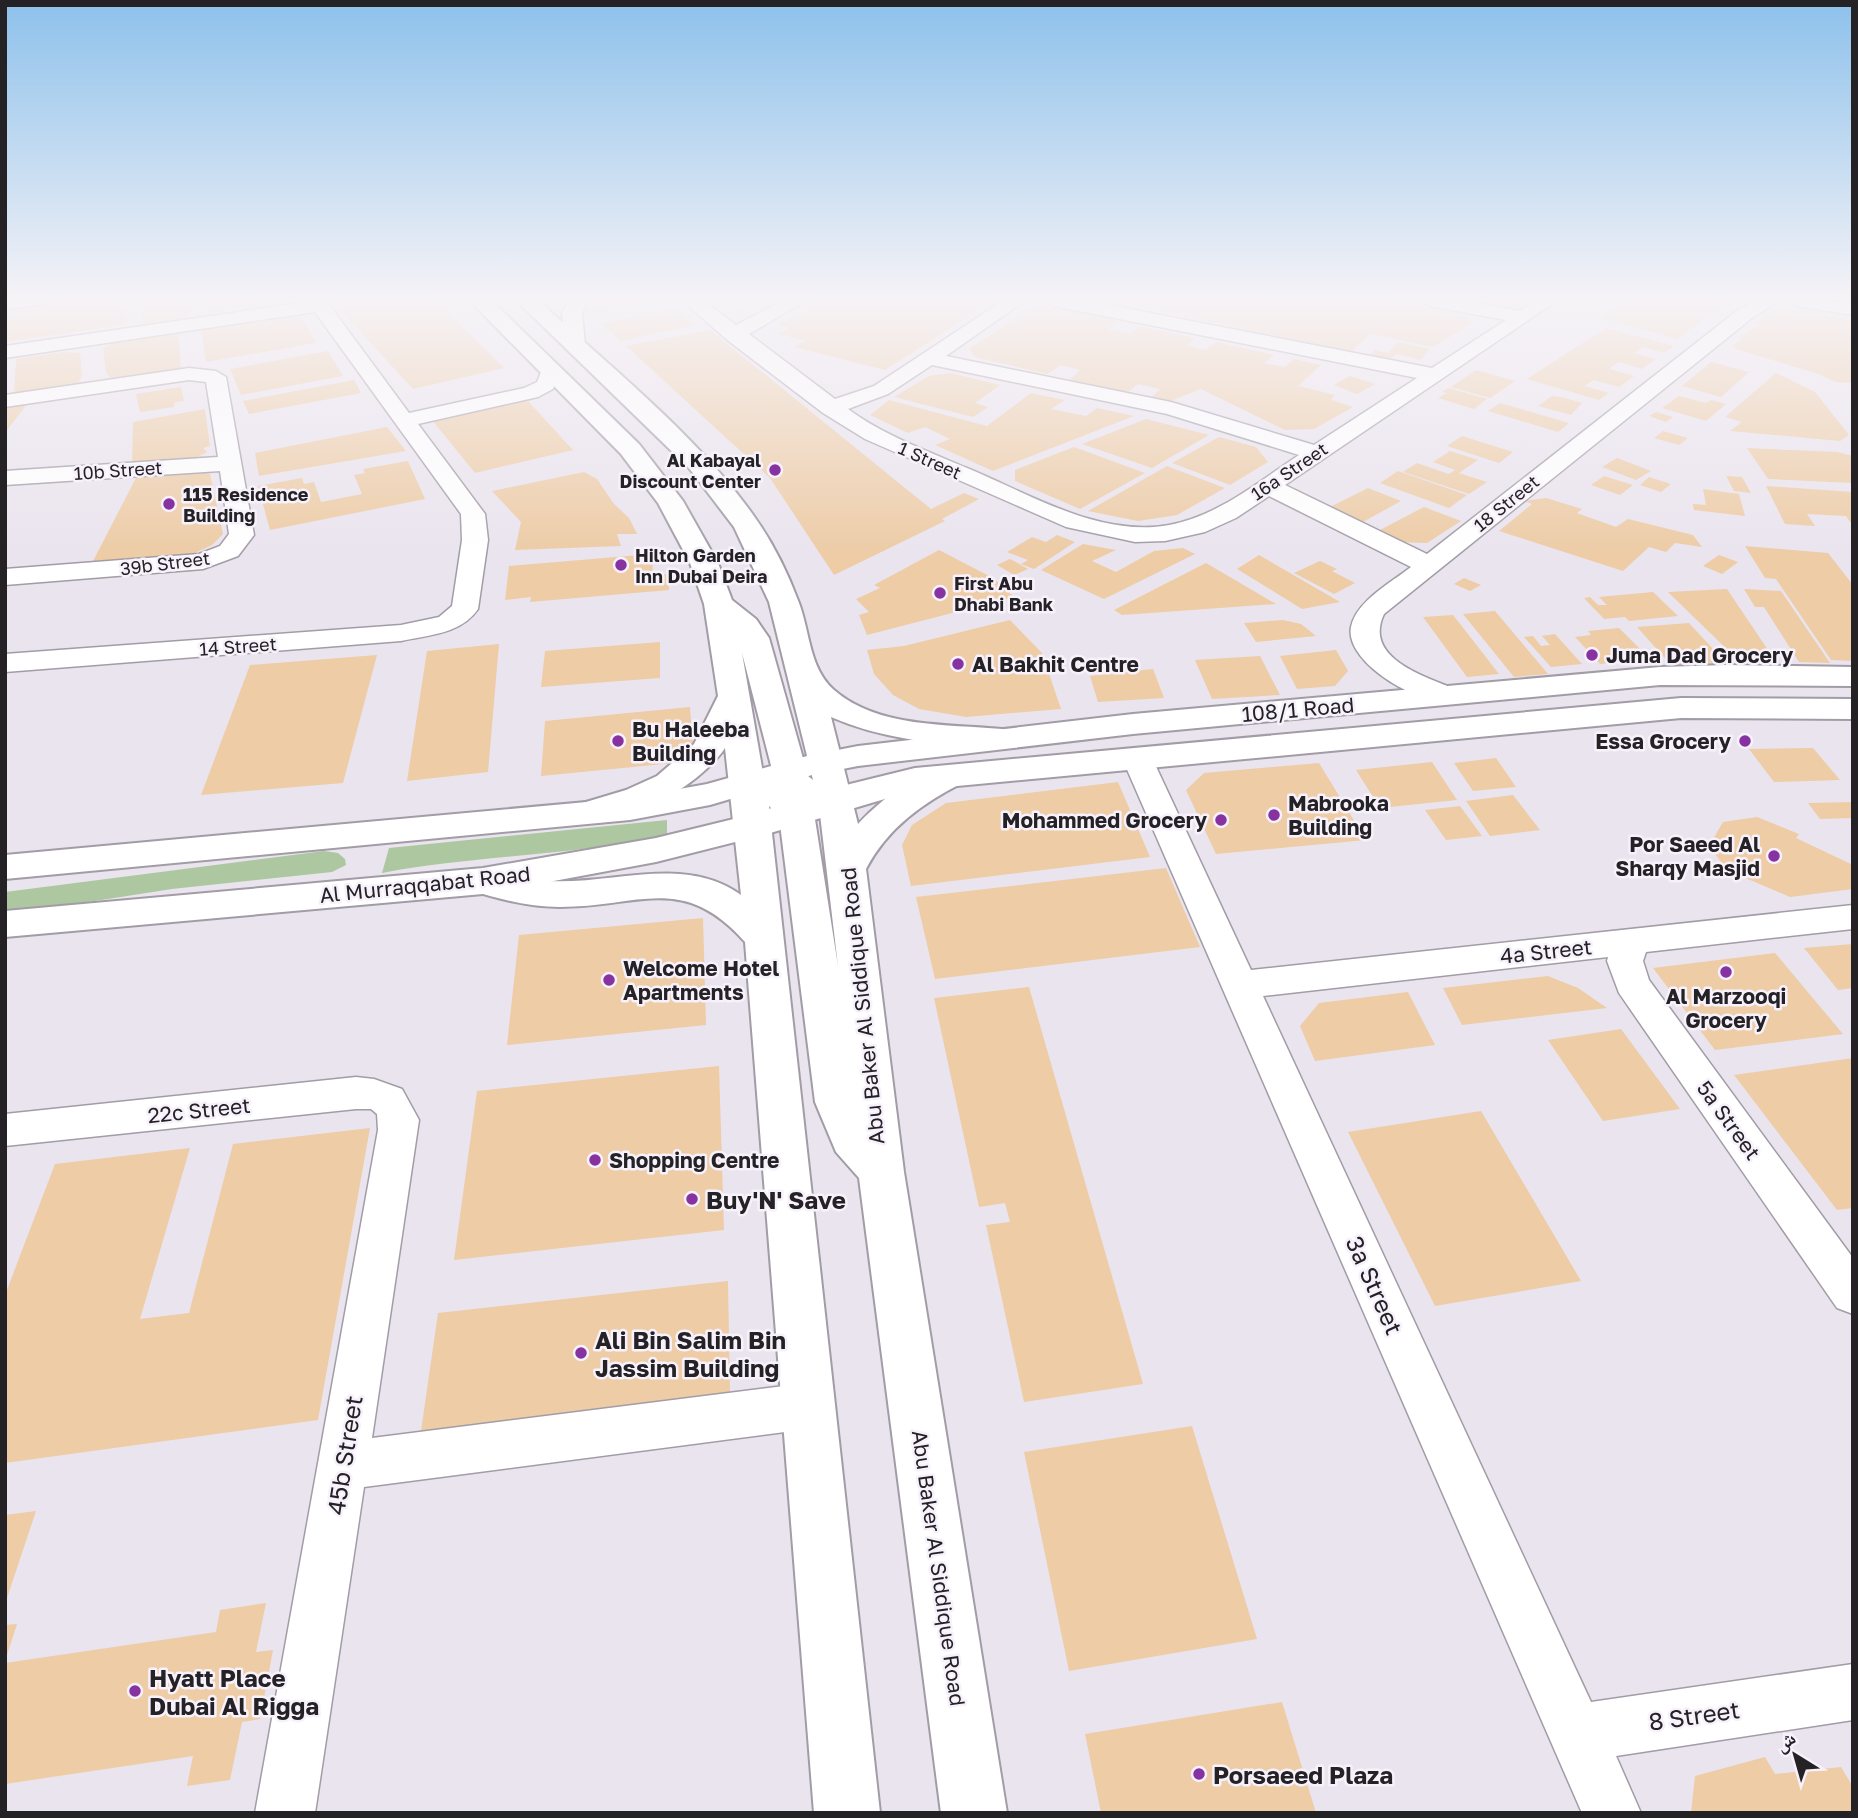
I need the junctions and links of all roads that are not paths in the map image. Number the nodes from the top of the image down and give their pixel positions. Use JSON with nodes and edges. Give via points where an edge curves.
{"nodes":[{"id":1,"x":96,"y":385,"type":"edge"},
{"id":2,"x":117,"y":385,"type":"edge"},
{"id":3,"x":217,"y":385,"type":"edge"},
{"id":4,"x":378,"y":385,"type":"edge"},
{"id":5,"x":546,"y":385,"type":"edge"},
{"id":6,"x":564,"y":385,"type":"edge"},
{"id":7,"x":617,"y":385,"type":"edge"},
{"id":8,"x":800,"y":385,"type":"edge"},
{"id":9,"x":886,"y":385,"type":"edge"},
{"id":10,"x":1059,"y":385,"type":"edge"},
{"id":11,"x":1420,"y":385,"type":"edge"},
{"id":12,"x":1652,"y":385,"type":"edge"},
{"id":13,"x":96,"y":388,"type":"junction"},
{"id":14,"x":5,"y":401,"type":"edge"},
{"id":15,"x":826,"y":404,"type":"junction"},
{"id":16,"x":406,"y":420,"type":"junction"},
{"id":17,"x":1320,"y":450,"type":"junction"},
{"id":18,"x":231,"y":463,"type":"junction"},
{"id":19,"x":5,"y":478,"type":"edge"},
{"id":20,"x":1268,"y":486,"type":"junction"},
{"id":21,"x":1042,"y":509,"type":"joint"},
{"id":22,"x":1428,"y":565,"type":"junction"},
{"id":23,"x":5,"y":577,"type":"edge"},
{"id":24,"x":719,"y":604,"type":"junction"},
{"id":25,"x":5,"y":663,"type":"edge"},
{"id":26,"x":804,"y":673,"type":"junction"},
{"id":27,"x":1853,"y":677,"type":"edge"},
{"id":28,"x":1445,"y":695,"type":"junction"},
{"id":29,"x":734,"y":696,"type":"junction"},
{"id":30,"x":1350,"y":704,"type":"junction"},
{"id":31,"x":1853,"y":709,"type":"edge"},
{"id":32,"x":1002,"y":740,"type":"junction"},
{"id":33,"x":1137,"y":758,"type":"junction"},
{"id":34,"x":827,"y":762,"type":"junction"},
{"id":35,"x":788,"y":772,"type":"junction"},
{"id":36,"x":952,"y":775,"type":"junction"},
{"id":37,"x":836,"y":800,"type":"junction"},
{"id":38,"x":766,"y":808,"type":"junction"},
{"id":39,"x":589,"y":813,"type":"junction"},
{"id":40,"x":345,"y":838,"type":"junction"},
{"id":41,"x":5,"y":867,"type":"edge"},
{"id":42,"x":847,"y":869,"type":"junction"},
{"id":43,"x":483,"y":881,"type":"junction"},
{"id":44,"x":1853,"y":917,"type":"edge"},
{"id":45,"x":73,"y":918,"type":"junction"},
{"id":46,"x":5,"y":924,"type":"edge"},
{"id":47,"x":763,"y":937,"type":"junction"},
{"id":48,"x":1632,"y":942,"type":"junction"},
{"id":49,"x":1239,"y":985,"type":"junction"},
{"id":50,"x":391,"y":1100,"type":"joint"},
{"id":51,"x":5,"y":1130,"type":"edge"},
{"id":52,"x":881,"y":1172,"type":"junction"},
{"id":53,"x":1853,"y":1294,"type":"edge"},
{"id":54,"x":808,"y":1406,"type":"junction"},
{"id":55,"x":343,"y":1466,"type":"junction"},
{"id":56,"x":1853,"y":1692,"type":"edge"},
{"id":57,"x":1576,"y":1732,"type":"junction"},
{"id":58,"x":285,"y":1813,"type":"edge"},
{"id":59,"x":847,"y":1813,"type":"edge"},
{"id":60,"x":974,"y":1813,"type":"edge"},
{"id":61,"x":1612,"y":1813,"type":"edge"}],
"edges":[{"from":1,"to":13,"type":"street"},
{"from":2,"to":13,"type":"street","name":"39b Street"},
{"from":3,"to":18,"type":"street","name":"39b Street"},
{"from":4,"to":16,"type":"street"},
{"from":5,"to":16,"type":"street","via":[[531,393]]},
{"from":6,"to":24,"type":"main road","via":[[651,474],[688,530]]},
{"from":7,"to":26,"type":"main road","name":"Abu Baker Al Siddique Road","via":[[698,463],[747,526],[784,602]]},
{"from":8,"to":15,"type":"street","name":"1 Street"},
{"from":9,"to":15,"type":"street","via":[[867,397]]},
{"from":10,"to":17,"type":"street"},
{"from":11,"to":17,"type":"street","name":"16a Street"},
{"from":12,"to":22,"type":"street","name":"18 Street"},
{"from":13,"to":14,"type":"street","name":"39b Street"},
{"from":15,"to":21,"type":"street","name":"1 Street","via":[[890,442]]},
{"from":16,"to":25,"type":"street","name":"14 Street","via":[[473,514],[475,540],[466,609],[448,623],[401,634]]},
{"from":17,"to":20,"type":"street","name":"16a Street"},
{"from":18,"to":19,"type":"street","name":"10b Street"},
{"from":18,"to":23,"type":"street","name":"39b Street","via":[[242,535],[229,551],[188,564]]},
{"from":20,"to":21,"type":"street","name":"16a Street","via":[[1208,524],[1151,535],[1088,528]]},
{"from":20,"to":22,"type":"street"},
{"from":22,"to":28,"type":"street","name":"18 Street","via":[[1379,604],[1364,621],[1363,634],[1379,662]]},
{"from":24,"to":29,"type":"main road"},
{"from":24,"to":35,"type":"main road","via":[[746,625],[754,638]]},
{"from":26,"to":32,"type":"main road","via":[[814,691],[831,706],[856,718]]},
{"from":26,"to":34,"type":"main road","name":"Abu Baker Al Siddique Road"},
{"from":27,"to":28,"type":"main road","name":"108/1 Road","via":[[1660,676]]},
{"from":28,"to":30,"type":"main road","name":"108/1 Road"},
{"from":29,"to":38,"type":"main road"},
{"from":29,"to":39,"type":"main road","via":[[709,748],[690,769],[663,788]]},
{"from":30,"to":32,"type":"main road","name":"108/1 Road"},
{"from":30,"to":33,"type":"main road","via":[[1296,720],[1160,736],[1140,749]]},
{"from":31,"to":33,"type":"main road","name":"108/1 Road","via":[[1681,708]]},
{"from":32,"to":34,"type":"main road","name":"108/1 Road"},
{"from":33,"to":36,"type":"main road","name":"108/1 Road"},
{"from":33,"to":49,"type":"street","name":"3a Street"},
{"from":34,"to":35,"type":"main road","name":"108/1 Road"},
{"from":34,"to":37,"type":"main road","name":"Abu Baker Al Siddique Road"},
{"from":35,"to":37,"type":"main road","via":[[804,790]]},
{"from":35,"to":38,"type":"main road","name":"108/1 Road"},
{"from":36,"to":37,"type":"main road","name":"108/1 Road","via":[[888,785]]},
{"from":36,"to":42,"type":"main road","via":[[890,811],[865,838]]},
{"from":37,"to":38,"type":"main road","name":"Al Murraqqabat Road"},
{"from":37,"to":42,"type":"main road","name":"Abu Baker Al Siddique Road"},
{"from":38,"to":39,"type":"main road","name":"Al Murraqqabat Road","via":[[670,802]]},
{"from":38,"to":43,"type":"main road","name":"Al Murraqqabat Road","via":[[600,862]]},
{"from":38,"to":47,"type":"main road"},
{"from":38,"to":52,"type":"main road","via":[[837,1102],[852,1139]]},
{"from":39,"to":40,"type":"main road","name":"Al Murraqqabat Road"},
{"from":40,"to":41,"type":"main road","name":"Al Murraqqabat Road"},
{"from":40,"to":45,"type":"main road","via":[[359,840],[371,856],[357,876],[342,884],[154,902]]},
{"from":42,"to":52,"type":"main road","name":"Abu Baker Al Siddique Road"},
{"from":43,"to":45,"type":"main road","name":"Al Murraqqabat Road"},
{"from":43,"to":47,"type":"main road","via":[[548,894],[647,885],[695,888],[723,898],[746,914]]},
{"from":44,"to":48,"type":"street","name":"4a Street"},
{"from":45,"to":46,"type":"main road","name":"Al Murraqqabat Road"},
{"from":47,"to":54,"type":"main road"},
{"from":48,"to":49,"type":"street","name":"4a Street"},
{"from":48,"to":53,"type":"street","name":"5a Street","via":[[1625,961],[1632,984]]},
{"from":49,"to":57,"type":"street","name":"3a Street"},
{"from":50,"to":51,"type":"street","name":"22c Street","via":[[356,1093]]},
{"from":50,"to":55,"type":"street","name":"45b Street","via":[[400,1118]]},
{"from":52,"to":60,"type":"main road","name":"Abu Baker Al Siddique Road"},
{"from":54,"to":55,"type":"street"},
{"from":54,"to":59,"type":"main road"},
{"from":55,"to":58,"type":"street","name":"45b Street"},
{"from":56,"to":57,"type":"street","name":"8 Street"},
{"from":57,"to":61,"type":"street","name":"3a Street"}]}
